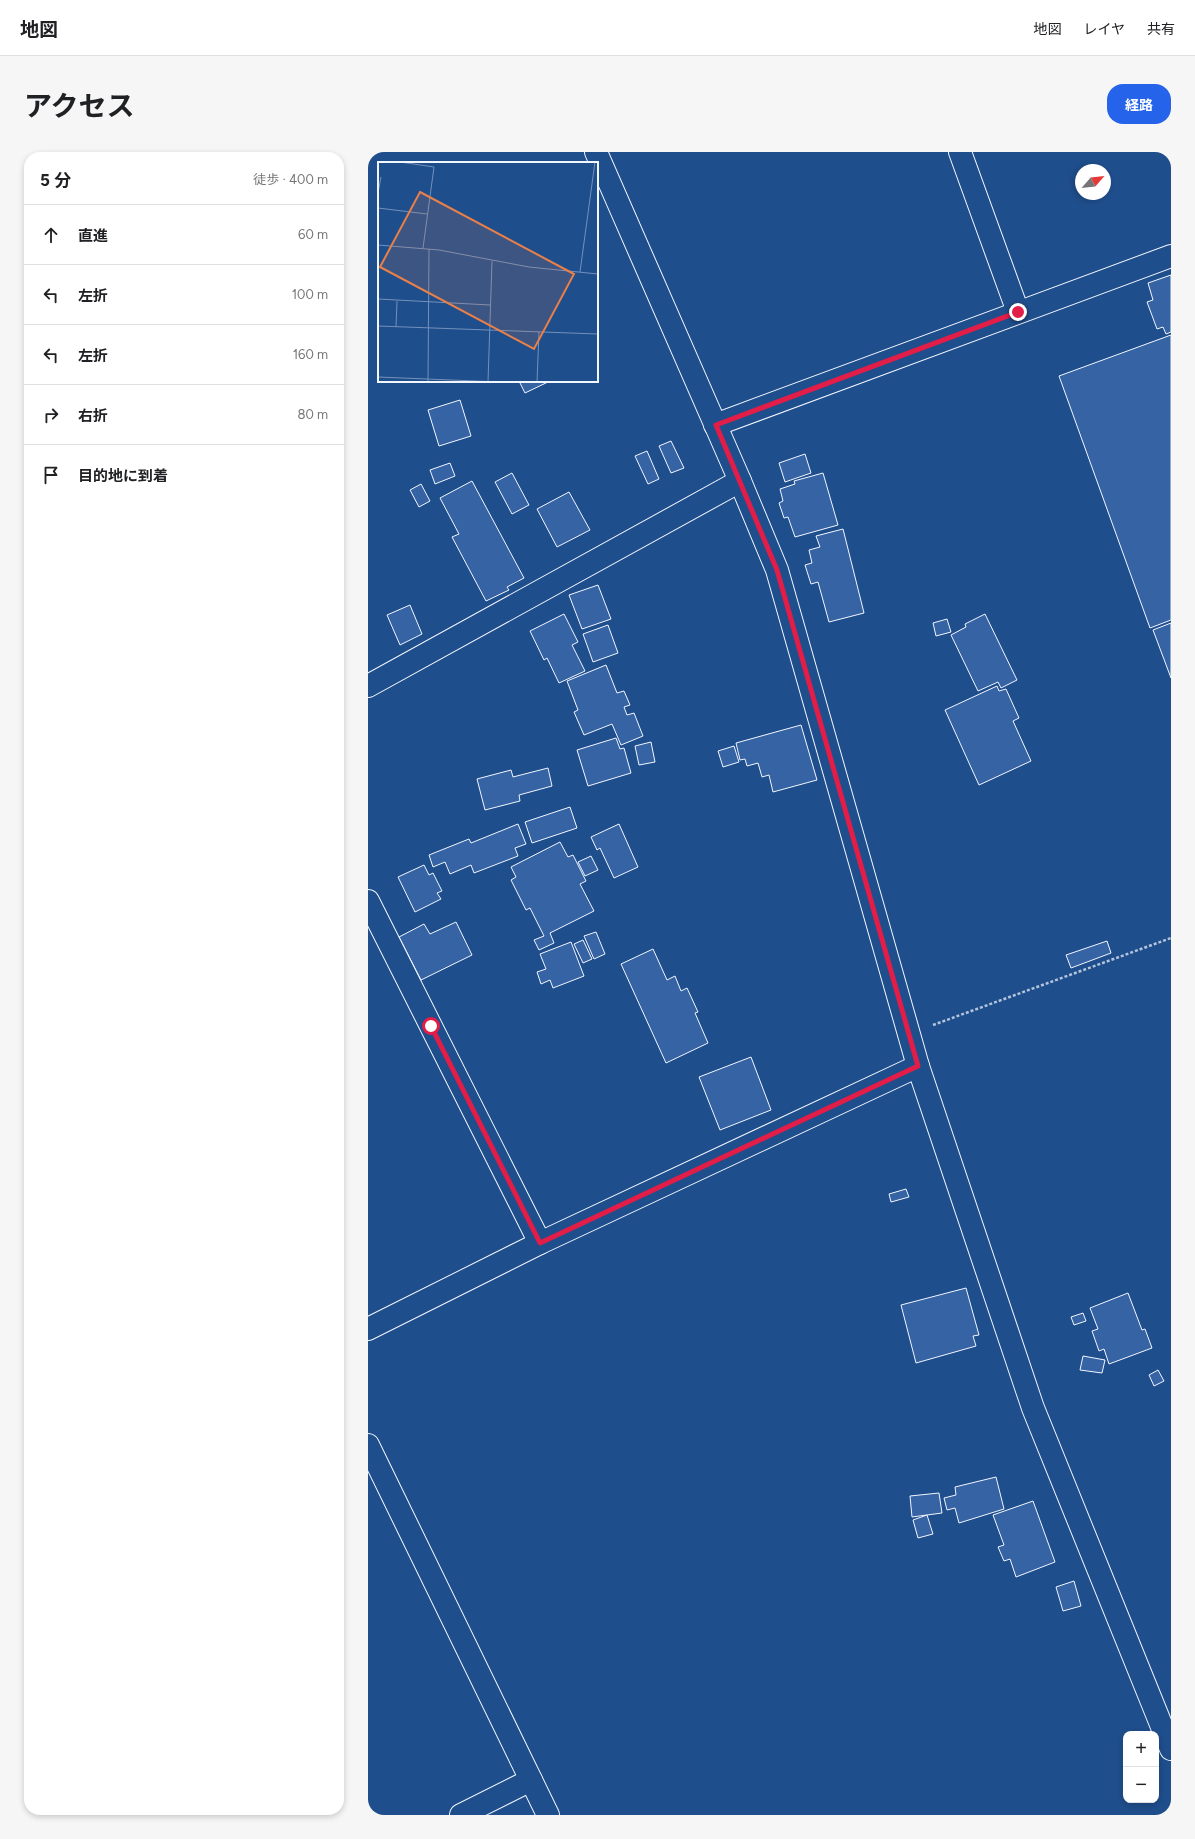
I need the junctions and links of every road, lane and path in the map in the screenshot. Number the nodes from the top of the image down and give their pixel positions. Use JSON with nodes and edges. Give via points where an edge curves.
{"nodes":[{"id":1,"x":596,"y":152,"type":"edge"},
{"id":2,"x":960,"y":152,"type":"edge"},
{"id":3,"x":1171,"y":256,"type":"edge"},
{"id":4,"x":1018,"y":312,"type":"junction"},
{"id":5,"x":716,"y":425,"type":"junction"},
{"id":6,"x":740,"y":481,"type":"junction"},
{"id":7,"x":368,"y":686,"type":"edge"},
{"id":8,"x":368,"y":901,"type":"edge"},
{"id":9,"x":1171,"y":938,"type":"edge"},
{"id":10,"x":909,"y":1034,"type":"junction"},
{"id":11,"x":918,"y":1066,"type":"junction"},
{"id":12,"x":540,"y":1243,"type":"junction"},
{"id":13,"x":368,"y":1328,"type":"edge"},
{"id":14,"x":368,"y":1445,"type":"edge"},
{"id":15,"x":1171,"y":1749,"type":"edge"},
{"id":16,"x":531,"y":1780,"type":"junction"},
{"id":17,"x":461,"y":1815,"type":"edge"},
{"id":18,"x":548,"y":1815,"type":"edge"}],
"edges":[{"from":1,"to":5,"type":"street"},
{"from":2,"to":4,"type":"street"},
{"from":3,"to":4,"type":"street"},
{"from":4,"to":5,"type":"street"},
{"from":5,"to":6,"type":"street"},
{"from":6,"to":7,"type":"street"},
{"from":6,"to":10,"type":"street","via":[[777,570]]},
{"from":8,"to":12,"type":"street"},
{"from":9,"to":10,"type":"path"},
{"from":10,"to":11,"type":"street"},
{"from":11,"to":12,"type":"street"},
{"from":11,"to":15,"type":"street","via":[[1034,1408]]},
{"from":12,"to":13,"type":"street"},
{"from":14,"to":16,"type":"street"},
{"from":16,"to":17,"type":"street"},
{"from":16,"to":18,"type":"street"}]}
